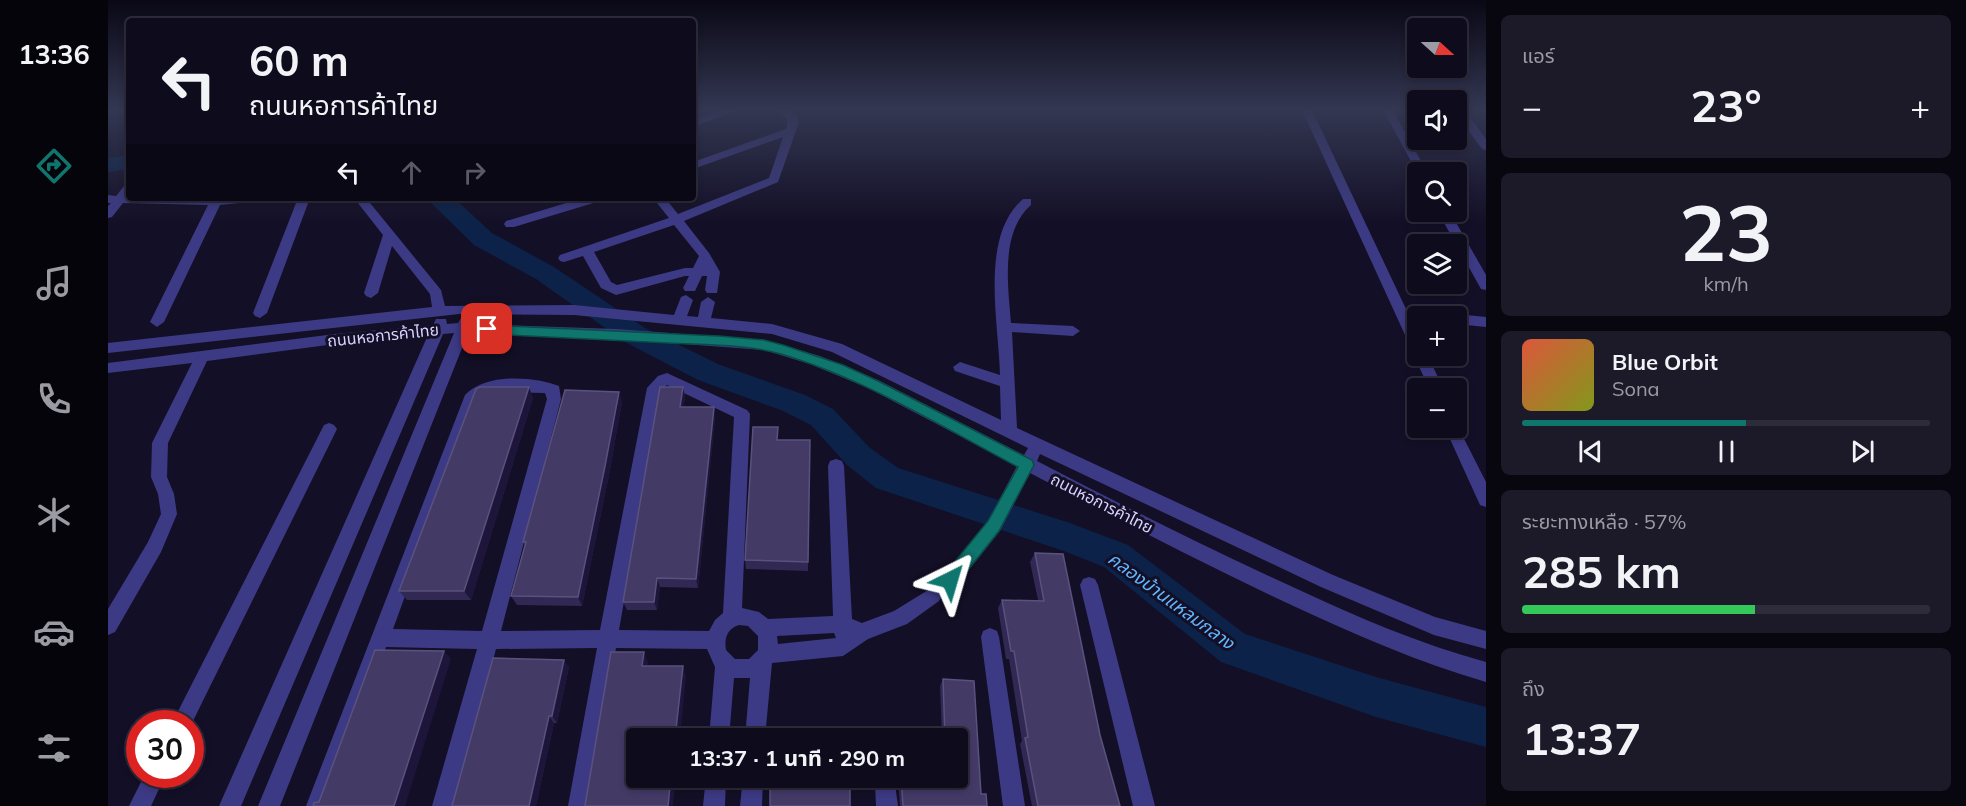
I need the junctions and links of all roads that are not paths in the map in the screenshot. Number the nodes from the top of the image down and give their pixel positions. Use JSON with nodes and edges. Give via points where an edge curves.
{"nodes":[{"id":1,"x":744,"y":148,"type":"edge"},
{"id":2,"x":785,"y":148,"type":"edge"},
{"id":3,"x":1325,"y":148,"type":"edge"},
{"id":4,"x":1409,"y":148,"type":"edge"},
{"id":5,"x":1417,"y":162,"type":"edge"},
{"id":6,"x":696,"y":165,"type":"edge"},
{"id":7,"x":126,"y":189,"type":"edge"},
{"id":8,"x":113,"y":200,"type":"edge"},
{"id":9,"x":216,"y":201,"type":"edge"},
{"id":10,"x":303,"y":201,"type":"edge"},
{"id":11,"x":362,"y":201,"type":"edge"},
{"id":12,"x":586,"y":201,"type":"edge"},
{"id":13,"x":663,"y":201,"type":"edge"},
{"id":14,"x":1027,"y":202,"type":"dead end"},
{"id":15,"x":108,"y":214,"type":"edge"},
{"id":16,"x":678,"y":219,"type":"junction"},
{"id":17,"x":1450,"y":222,"type":"edge"},
{"id":18,"x":510,"y":224,"type":"dead end"},
{"id":19,"x":389,"y":234,"type":"junction"},
{"id":20,"x":586,"y":250,"type":"junction"},
{"id":21,"x":705,"y":256,"type":"junction"},
{"id":22,"x":564,"y":258,"type":"dead end"},
{"id":23,"x":696,"y":271,"type":"junction"},
{"id":24,"x":714,"y":272,"type":"junction"},
{"id":25,"x":1486,"y":286,"type":"edge"},
{"id":26,"x":371,"y":293,"type":"dead end"},
{"id":27,"x":470,"y":309,"type":"junction"},
{"id":28,"x":442,"y":311,"type":"junction"},
{"id":29,"x":260,"y":313,"type":"dead end"},
{"id":30,"x":1402,"y":313,"type":"junction"},
{"id":31,"x":1407,"y":314,"type":"edge"},
{"id":32,"x":643,"y":317,"type":"junction"},
{"id":33,"x":1467,"y":320,"type":"edge"},
{"id":34,"x":679,"y":321,"type":"junction"},
{"id":35,"x":157,"y":322,"type":"dead end"},
{"id":36,"x":1486,"y":322,"type":"edge"},
{"id":37,"x":704,"y":323,"type":"junction"},
{"id":38,"x":1407,"y":324,"type":"edge"},
{"id":39,"x":1004,"y":327,"type":"junction"},
{"id":40,"x":464,"y":328,"type":"junction"},
{"id":41,"x":439,"y":330,"type":"junction"},
{"id":42,"x":1073,"y":331,"type":"dead end"},
{"id":43,"x":622,"y":335,"type":"junction"},
{"id":44,"x":108,"y":348,"type":"edge"},
{"id":45,"x":202,"y":357,"type":"junction"},
{"id":46,"x":960,"y":367,"type":"dead end"},
{"id":47,"x":108,"y":368,"type":"edge"},
{"id":48,"x":442,"y":380,"type":"junction"},
{"id":49,"x":416,"y":382,"type":"junction"},
{"id":50,"x":1006,"y":382,"type":"junction"},
{"id":51,"x":329,"y":429,"type":"dead end"},
{"id":52,"x":1009,"y":430,"type":"junction"},
{"id":53,"x":1458,"y":438,"type":"edge"},
{"id":54,"x":1037,"y":445,"type":"junction"},
{"id":55,"x":1027,"y":465,"type":"junction"},
{"id":56,"x":836,"y":466,"type":"dead end"},
{"id":57,"x":1486,"y":500,"type":"edge"},
{"id":58,"x":950,"y":580,"type":"dead end"},
{"id":59,"x":1089,"y":585,"type":"dead end"},
{"id":60,"x":933,"y":595,"type":"dead end"},
{"id":61,"x":732,"y":619,"type":"junction"},
{"id":62,"x":842,"y":624,"type":"junction"},
{"id":63,"x":108,"y":626,"type":"edge"},
{"id":64,"x":765,"y":628,"type":"junction"},
{"id":65,"x":862,"y":632,"type":"junction"},
{"id":66,"x":990,"y":637,"type":"dead end"},
{"id":67,"x":379,"y":638,"type":"junction"},
{"id":68,"x":489,"y":639,"type":"junction"},
{"id":69,"x":608,"y":639,"type":"junction"},
{"id":70,"x":715,"y":640,"type":"junction"},
{"id":71,"x":1486,"y":640,"type":"edge"},
{"id":72,"x":843,"y":647,"type":"junction"},
{"id":73,"x":764,"y":658,"type":"junction"},
{"id":74,"x":725,"y":665,"type":"junction"},
{"id":75,"x":1486,"y":672,"type":"edge"},
{"id":76,"x":188,"y":710,"type":"edge"},
{"id":77,"x":720,"y":728,"type":"edge"},
{"id":78,"x":756,"y":728,"type":"edge"},
{"id":79,"x":149,"y":788,"type":"edge"},
{"id":80,"x":715,"y":788,"type":"edge"},
{"id":81,"x":752,"y":788,"type":"edge"},
{"id":82,"x":886,"y":788,"type":"edge"},
{"id":83,"x":140,"y":806,"type":"edge"},
{"id":84,"x":230,"y":806,"type":"edge"},
{"id":85,"x":269,"y":806,"type":"edge"},
{"id":86,"x":317,"y":806,"type":"edge"},
{"id":87,"x":443,"y":806,"type":"edge"},
{"id":88,"x":579,"y":806,"type":"edge"},
{"id":89,"x":714,"y":806,"type":"edge"},
{"id":90,"x":751,"y":806,"type":"edge"},
{"id":91,"x":887,"y":806,"type":"edge"},
{"id":92,"x":1014,"y":806,"type":"edge"},
{"id":93,"x":1144,"y":806,"type":"edge"}],
"edges":[{"from":1,"to":6,"type":"street"},
{"from":2,"to":16,"type":"street","via":[[774,180]]},
{"from":3,"to":30,"type":"street"},
{"from":4,"to":5,"type":"street"},
{"from":7,"to":8,"type":"street"},
{"from":8,"to":15,"type":"street"},
{"from":9,"to":35,"type":"street"},
{"from":10,"to":29,"type":"street"},
{"from":11,"to":19,"type":"street"},
{"from":12,"to":18,"type":"street"},
{"from":13,"to":16,"type":"street"},
{"from":14,"to":39,"type":"street","via":[[1015,212],[1006,242],[1001,299]]},
{"from":16,"to":20,"type":"street"},
{"from":16,"to":21,"type":"street"},
{"from":17,"to":25,"type":"street"},
{"from":19,"to":26,"type":"street"},
{"from":19,"to":28,"type":"street","via":[[436,293]]},
{"from":20,"to":22,"type":"street"},
{"from":20,"to":23,"type":"street","via":[[606,285],[616,290]]},
{"from":21,"to":23,"type":"street"},
{"from":21,"to":24,"type":"street"},
{"from":23,"to":24,"type":"street"},
{"from":23,"to":34,"type":"street"},
{"from":24,"to":37,"type":"street"},
{"from":27,"to":28,"type":"street","name":"ถนนหอการค้าไทย"},
{"from":27,"to":32,"type":"street","name":"ถนนหอการค้าไทย","via":[[574,310]]},
{"from":27,"to":40,"type":"street"},
{"from":28,"to":41,"type":"street"},
{"from":28,"to":44,"type":"street","name":"ถนนหอการค้าไทย"},
{"from":30,"to":31,"type":"street"},
{"from":30,"to":38,"type":"street"},
{"from":32,"to":34,"type":"street","name":"ถนนหอการค้าไทย"},
{"from":32,"to":43,"type":"street"},
{"from":33,"to":36,"type":"street"},
{"from":34,"to":37,"type":"street","name":"ถนนหอการค้าไทย"},
{"from":37,"to":52,"type":"street","name":"ถนนหอการค้าไทย","via":[[772,329],[837,348]]},
{"from":39,"to":42,"type":"street"},
{"from":39,"to":50,"type":"street"},
{"from":40,"to":41,"type":"street","name":"ถนนหอการค้าไทย"},
{"from":40,"to":43,"type":"street","name":"ถนนหอการค้าไทย"},
{"from":40,"to":48,"type":"street"},
{"from":41,"to":45,"type":"street","name":"ถนนหอการค้าไทย"},
{"from":41,"to":49,"type":"street"},
{"from":43,"to":55,"type":"street","name":"ถนนหอการค้าไทย","via":[[764,345],[838,369]]},
{"from":45,"to":47,"type":"street","name":"ถนนหอการค้าไทย"},
{"from":45,"to":63,"type":"street","via":[[160,443],[159,477],[169,514],[155,547]]},
{"from":46,"to":50,"type":"street"},
{"from":48,"to":49,"type":"street"},
{"from":48,"to":85,"type":"street"},
{"from":49,"to":84,"type":"street"},
{"from":50,"to":52,"type":"street"},
{"from":51,"to":76,"type":"street"},
{"from":52,"to":54,"type":"street","name":"ถนนหอการค้าไทย"},
{"from":53,"to":57,"type":"street"},
{"from":54,"to":55,"type":"street"},
{"from":54,"to":71,"type":"street","name":"ถนนหอการค้าไทย","via":[[1327,581],[1434,626]]},
{"from":55,"to":58,"type":"street","via":[[994,526]]},
{"from":55,"to":75,"type":"street","name":"ถนนหอการค้าไทย","via":[[1199,554],[1366,630]]},
{"from":56,"to":62,"type":"street"},
{"from":59,"to":93,"type":"street"},
{"from":60,"to":65,"type":"street","via":[[900,618]]},
{"from":61,"to":64,"type":"street","via":[[750,618]]},
{"from":61,"to":69,"type":"street","via":[[742,414],[663,380],[654,388]]},
{"from":61,"to":70,"type":"street","via":[[724,624]]},
{"from":62,"to":64,"type":"street"},
{"from":62,"to":65,"type":"street"},
{"from":62,"to":72,"type":"street"},
{"from":64,"to":73,"type":"street","via":[[769,636]]},
{"from":65,"to":72,"type":"street"},
{"from":66,"to":92,"type":"street"},
{"from":67,"to":68,"type":"street"},
{"from":67,"to":68,"type":"street","via":[[474,392],[483,387],[546,387],[554,390],[554,399]]},
{"from":67,"to":86,"type":"street"},
{"from":68,"to":69,"type":"street"},
{"from":68,"to":87,"type":"street"},
{"from":69,"to":70,"type":"street"},
{"from":69,"to":88,"type":"street"},
{"from":70,"to":74,"type":"street"},
{"from":72,"to":73,"type":"street"},
{"from":73,"to":74,"type":"street","via":[[743,669]]},
{"from":73,"to":78,"type":"street"},
{"from":74,"to":77,"type":"street"},
{"from":79,"to":83,"type":"street"},
{"from":80,"to":89,"type":"street"},
{"from":81,"to":90,"type":"street"},
{"from":82,"to":91,"type":"street"}]}
